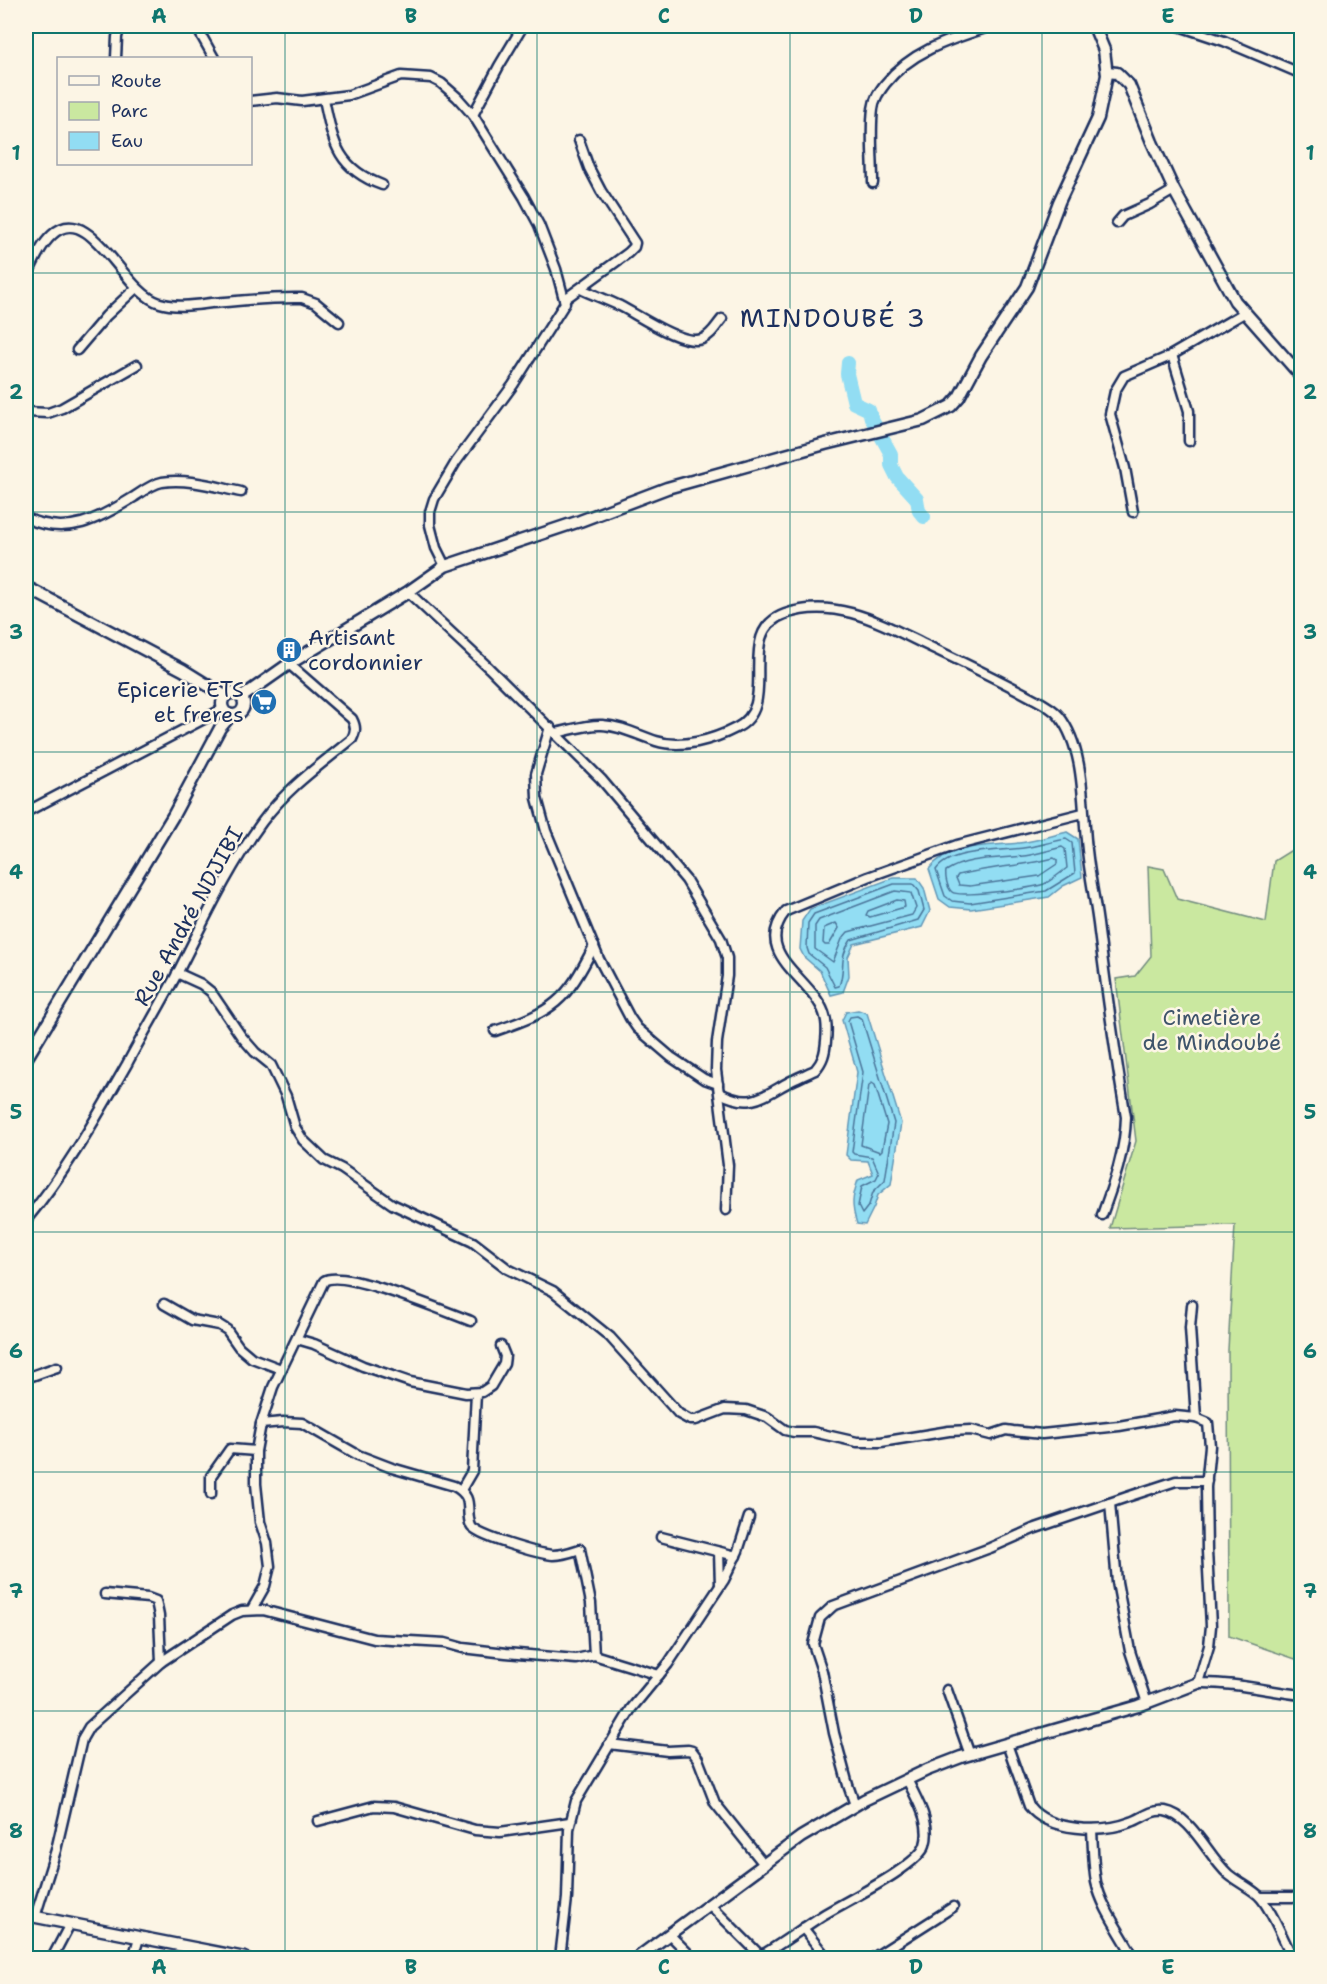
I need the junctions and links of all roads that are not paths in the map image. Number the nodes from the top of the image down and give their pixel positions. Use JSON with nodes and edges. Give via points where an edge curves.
{"nodes":[{"id":1,"x":120,"y":26,"type":"edge"},
{"id":2,"x":195,"y":26,"type":"edge"},
{"id":3,"x":523,"y":26,"type":"edge"},
{"id":4,"x":992,"y":26,"type":"edge"},
{"id":5,"x":1094,"y":26,"type":"edge"},
{"id":6,"x":1179,"y":26,"type":"edge"},
{"id":7,"x":116,"y":57,"type":"edge"},
{"id":8,"x":213,"y":57,"type":"edge"},
{"id":9,"x":1107,"y":72,"type":"junction"},
{"id":10,"x":1302,"y":74,"type":"edge"},
{"id":11,"x":324,"y":99,"type":"junction"},
{"id":12,"x":252,"y":101,"type":"edge"},
{"id":13,"x":473,"y":115,"type":"junction"},
{"id":14,"x":579,"y":140,"type":"dead end"},
{"id":15,"x":873,"y":183,"type":"dead end"},
{"id":16,"x":382,"y":185,"type":"dead end"},
{"id":17,"x":1174,"y":190,"type":"junction"},
{"id":18,"x":1117,"y":223,"type":"dead end"},
{"id":19,"x":26,"y":278,"type":"edge"},
{"id":20,"x":136,"y":288,"type":"junction"},
{"id":21,"x":580,"y":289,"type":"junction"},
{"id":22,"x":565,"y":299,"type":"junction"},
{"id":23,"x":1244,"y":313,"type":"junction"},
{"id":24,"x":722,"y":319,"type":"dead end"},
{"id":25,"x":339,"y":322,"type":"dead end"},
{"id":26,"x":77,"y":350,"type":"dead end"},
{"id":27,"x":1172,"y":355,"type":"junction"},
{"id":28,"x":137,"y":365,"type":"dead end"},
{"id":29,"x":1302,"y":377,"type":"edge"},
{"id":30,"x":26,"y":412,"type":"edge"},
{"id":31,"x":1189,"y":441,"type":"dead end"},
{"id":32,"x":241,"y":492,"type":"dead end"},
{"id":33,"x":1133,"y":512,"type":"dead end"},
{"id":34,"x":26,"y":518,"type":"edge"},
{"id":35,"x":445,"y":566,"type":"junction"},
{"id":36,"x":26,"y":587,"type":"edge"},
{"id":37,"x":408,"y":592,"type":"junction"},
{"id":38,"x":289,"y":664,"type":"junction"},
{"id":39,"x":225,"y":696,"type":"junction"},
{"id":40,"x":242,"y":697,"type":"junction"},
{"id":41,"x":227,"y":712,"type":"junction"},
{"id":42,"x":553,"y":730,"type":"junction"},
{"id":43,"x":26,"y":812,"type":"edge"},
{"id":44,"x":1083,"y":813,"type":"junction"},
{"id":45,"x":594,"y":946,"type":"junction"},
{"id":46,"x":177,"y":973,"type":"junction"},
{"id":47,"x":495,"y":1032,"type":"dead end"},
{"id":48,"x":26,"y":1059,"type":"edge"},
{"id":49,"x":719,"y":1089,"type":"junction"},
{"id":50,"x":726,"y":1210,"type":"dead end"},
{"id":51,"x":1102,"y":1215,"type":"dead end"},
{"id":52,"x":26,"y":1220,"type":"edge"},
{"id":53,"x":164,"y":1304,"type":"dead end"},
{"id":54,"x":1192,"y":1305,"type":"dead end"},
{"id":55,"x":471,"y":1321,"type":"dead end"},
{"id":56,"x":297,"y":1339,"type":"junction"},
{"id":57,"x":501,"y":1346,"type":"dead end"},
{"id":58,"x":57,"y":1367,"type":"dead end"},
{"id":59,"x":281,"y":1369,"type":"junction"},
{"id":60,"x":26,"y":1378,"type":"edge"},
{"id":61,"x":476,"y":1393,"type":"junction"},
{"id":62,"x":1196,"y":1418,"type":"junction"},
{"id":63,"x":261,"y":1424,"type":"junction"},
{"id":64,"x":256,"y":1451,"type":"junction"},
{"id":65,"x":1207,"y":1481,"type":"junction"},
{"id":66,"x":461,"y":1490,"type":"junction"},
{"id":67,"x":211,"y":1494,"type":"dead end"},
{"id":68,"x":1110,"y":1503,"type":"junction"},
{"id":69,"x":749,"y":1517,"type":"dead end"},
{"id":70,"x":661,"y":1537,"type":"dead end"},
{"id":71,"x":719,"y":1552,"type":"junction"},
{"id":72,"x":736,"y":1556,"type":"junction"},
{"id":73,"x":720,"y":1585,"type":"junction"},
{"id":74,"x":105,"y":1594,"type":"dead end"},
{"id":75,"x":252,"y":1610,"type":"junction"},
{"id":76,"x":594,"y":1655,"type":"junction"},
{"id":77,"x":161,"y":1662,"type":"junction"},
{"id":78,"x":659,"y":1675,"type":"junction"},
{"id":79,"x":1198,"y":1683,"type":"junction"},
{"id":80,"x":947,"y":1690,"type":"dead end"},
{"id":81,"x":1302,"y":1695,"type":"edge"},
{"id":82,"x":1147,"y":1703,"type":"junction"},
{"id":83,"x":609,"y":1744,"type":"junction"},
{"id":84,"x":1007,"y":1744,"type":"junction"},
{"id":85,"x":970,"y":1755,"type":"junction"},
{"id":86,"x":908,"y":1779,"type":"junction"},
{"id":87,"x":855,"y":1805,"type":"junction"},
{"id":88,"x":318,"y":1821,"type":"dead end"},
{"id":89,"x":570,"y":1822,"type":"junction"},
{"id":90,"x":1092,"y":1830,"type":"junction"},
{"id":91,"x":763,"y":1863,"type":"junction"},
{"id":92,"x":1297,"y":1897,"type":"dead end"},
{"id":93,"x":1261,"y":1898,"type":"junction"},
{"id":94,"x":709,"y":1904,"type":"junction"},
{"id":95,"x":953,"y":1907,"type":"dead end"},
{"id":96,"x":30,"y":1916,"type":"edge"},
{"id":97,"x":70,"y":1924,"type":"junction"},
{"id":98,"x":804,"y":1928,"type":"junction"},
{"id":99,"x":669,"y":1934,"type":"junction"},
{"id":100,"x":139,"y":1938,"type":"junction"},
{"id":101,"x":759,"y":1957,"type":"edge"},
{"id":102,"x":52,"y":1959,"type":"edge"},
{"id":103,"x":133,"y":1959,"type":"edge"},
{"id":104,"x":245,"y":1959,"type":"edge"},
{"id":105,"x":560,"y":1959,"type":"edge"},
{"id":106,"x":637,"y":1959,"type":"edge"},
{"id":107,"x":693,"y":1959,"type":"edge"},
{"id":108,"x":827,"y":1959,"type":"edge"},
{"id":109,"x":873,"y":1959,"type":"edge"},
{"id":110,"x":1134,"y":1959,"type":"edge"},
{"id":111,"x":1293,"y":1959,"type":"edge"}],
"edges":[{"from":1,"to":7,"type":"street"},
{"from":2,"to":8,"type":"street"},
{"from":3,"to":13,"type":"street"},
{"from":4,"to":15,"type":"street","via":[[917,54],[895,71],[879,92],[873,109]]},
{"from":5,"to":9,"type":"street","via":[[1104,50]]},
{"from":6,"to":10,"type":"street"},
{"from":9,"to":17,"type":"street","via":[[1117,74],[1130,85]]},
{"from":9,"to":35,"type":"street","via":[[1098,118],[1021,297],[951,406],[923,420],[667,488]]},
{"from":11,"to":12,"type":"street"},
{"from":11,"to":13,"type":"street","via":[[411,75],[441,83]]},
{"from":11,"to":16,"type":"street","via":[[341,156],[364,178]]},
{"from":13,"to":22,"type":"street","via":[[539,225]]},
{"from":14,"to":21,"type":"street","via":[[601,191],[635,243],[628,253]]},
{"from":17,"to":18,"type":"street","via":[[1123,216]]},
{"from":17,"to":23,"type":"street","via":[[1221,279]]},
{"from":19,"to":20,"type":"street","via":[[50,236],[68,226],[90,234]]},
{"from":20,"to":25,"type":"street","via":[[153,300],[173,305],[306,299]]},
{"from":20,"to":26,"type":"street"},
{"from":21,"to":22,"type":"street"},
{"from":21,"to":24,"type":"street","via":[[692,340],[710,334]]},
{"from":22,"to":35,"type":"street","via":[[513,386],[456,462],[434,499],[430,512],[432,536]]},
{"from":23,"to":27,"type":"street"},
{"from":23,"to":29,"type":"street"},
{"from":27,"to":31,"type":"street","via":[[1189,411]]},
{"from":27,"to":33,"type":"street","via":[[1124,376],[1111,403],[1112,426]]},
{"from":28,"to":30,"type":"street","via":[[62,408],[48,413]]},
{"from":32,"to":34,"type":"street","via":[[187,482],[162,482],[81,525],[44,525]]},
{"from":35,"to":37,"type":"street"},
{"from":36,"to":39,"type":"street"},
{"from":37,"to":38,"type":"street"},
{"from":37,"to":42,"type":"street"},
{"from":38,"to":40,"type":"street"},
{"from":38,"to":46,"type":"street","name":"Rue André NDJIBI","via":[[352,719],[355,733],[262,821]]},
{"from":39,"to":40,"type":"street","via":[[235,693]]},
{"from":39,"to":41,"type":"street","via":[[222,702]]},
{"from":40,"to":41,"type":"street","via":[[243,708],[239,713]]},
{"from":41,"to":43,"type":"street"},
{"from":41,"to":48,"type":"street","via":[[173,816]]},
{"from":42,"to":44,"type":"street","via":[[598,724],[675,745],[735,729],[747,722],[754,710],[758,697],[758,647],[772,622],[784,614],[837,608],[899,631],[1057,713],[1069,731],[1078,757]]},
{"from":42,"to":45,"type":"street","via":[[536,774],[537,798],[546,831]]},
{"from":42,"to":49,"type":"street","via":[[601,779],[686,880],[721,939],[728,976],[717,1041]]},
{"from":44,"to":49,"type":"street","via":[[957,845],[786,911],[775,931],[776,946],[824,1012],[822,1063],[761,1099],[732,1099]]},
{"from":44,"to":51,"type":"street","via":[[1126,1117],[1122,1154]]},
{"from":45,"to":47,"type":"street","via":[[567,993],[554,1005]]},
{"from":45,"to":49,"type":"street","via":[[637,1028],[670,1058]]},
{"from":46,"to":52,"type":"street","name":"Rue André NDJIBI","via":[[80,1145]]},
{"from":46,"to":62,"type":"street","via":[[211,992],[241,1036],[271,1065],[295,1127],[309,1147],[392,1204],[476,1244],[508,1269],[553,1291],[610,1337],[686,1418],[696,1420],[725,1409],[746,1410],[767,1417],[785,1430],[813,1431],[857,1442],[971,1430],[991,1435],[1005,1430],[1042,1434],[1175,1416]]},
{"from":49,"to":50,"type":"street","via":[[728,1165]]},
{"from":53,"to":59,"type":"street","via":[[192,1320],[219,1325],[252,1358]]},
{"from":54,"to":62,"type":"street"},
{"from":55,"to":56,"type":"street","via":[[395,1293],[333,1277],[324,1281]]},
{"from":56,"to":59,"type":"street"},
{"from":56,"to":61,"type":"street","via":[[410,1382]]},
{"from":57,"to":61,"type":"street","via":[[504,1364],[491,1386]]},
{"from":58,"to":60,"type":"street"},
{"from":59,"to":63,"type":"street"},
{"from":61,"to":66,"type":"street","via":[[472,1471]]},
{"from":62,"to":65,"type":"street","via":[[1208,1423],[1210,1430]]},
{"from":63,"to":64,"type":"street"},
{"from":63,"to":66,"type":"street","via":[[292,1422],[308,1426],[358,1455]]},
{"from":64,"to":67,"type":"street","via":[[230,1449],[211,1476]]},
{"from":64,"to":75,"type":"street","via":[[260,1522],[270,1566]]},
{"from":65,"to":68,"type":"street","via":[[1176,1481]]},
{"from":65,"to":79,"type":"street","via":[[1210,1626],[1209,1646]]},
{"from":66,"to":76,"type":"street","via":[[474,1531],[551,1555],[580,1549],[591,1604]]},
{"from":68,"to":82,"type":"street","via":[[1117,1582],[1130,1651]]},
{"from":68,"to":87,"type":"street","via":[[833,1606],[820,1618],[813,1644]]},
{"from":69,"to":72,"type":"street"},
{"from":70,"to":71,"type":"street"},
{"from":71,"to":72,"type":"street"},
{"from":71,"to":73,"type":"street"},
{"from":72,"to":73,"type":"street"},
{"from":73,"to":78,"type":"street"},
{"from":74,"to":77,"type":"street","via":[[156,1601]]},
{"from":75,"to":76,"type":"street","via":[[374,1639],[445,1643],[576,1659]]},
{"from":75,"to":77,"type":"street","via":[[232,1615]]},
{"from":76,"to":78,"type":"street"},
{"from":77,"to":96,"type":"street","via":[[89,1727],[82,1739],[56,1850]]},
{"from":78,"to":83,"type":"street"},
{"from":79,"to":81,"type":"street","via":[[1227,1683]]},
{"from":79,"to":82,"type":"street"},
{"from":80,"to":85,"type":"street"},
{"from":82,"to":84,"type":"street"},
{"from":83,"to":89,"type":"street","via":[[576,1801]]},
{"from":83,"to":91,"type":"street","via":[[692,1751],[715,1803]]},
{"from":84,"to":85,"type":"street"},
{"from":84,"to":90,"type":"street","via":[[1035,1814]]},
{"from":85,"to":86,"type":"street"},
{"from":86,"to":87,"type":"street"},
{"from":86,"to":98,"type":"street","via":[[927,1825],[924,1848],[878,1883]]},
{"from":87,"to":91,"type":"street"},
{"from":88,"to":89,"type":"street","via":[[374,1806],[394,1807],[476,1830],[500,1832]]},
{"from":89,"to":105,"type":"street"},
{"from":90,"to":93,"type":"street","via":[[1108,1830],[1150,1812],[1178,1815],[1216,1863]]},
{"from":90,"to":110,"type":"street","via":[[1096,1883]]},
{"from":91,"to":94,"type":"street"},
{"from":92,"to":93,"type":"street"},
{"from":93,"to":111,"type":"street"},
{"from":94,"to":99,"type":"street"},
{"from":94,"to":101,"type":"street"},
{"from":95,"to":109,"type":"street"},
{"from":96,"to":97,"type":"street"},
{"from":97,"to":100,"type":"street"},
{"from":97,"to":102,"type":"street"},
{"from":98,"to":101,"type":"street"},
{"from":98,"to":108,"type":"street"},
{"from":99,"to":106,"type":"street"},
{"from":99,"to":107,"type":"street"},
{"from":100,"to":103,"type":"street"},
{"from":100,"to":104,"type":"street"}]}
